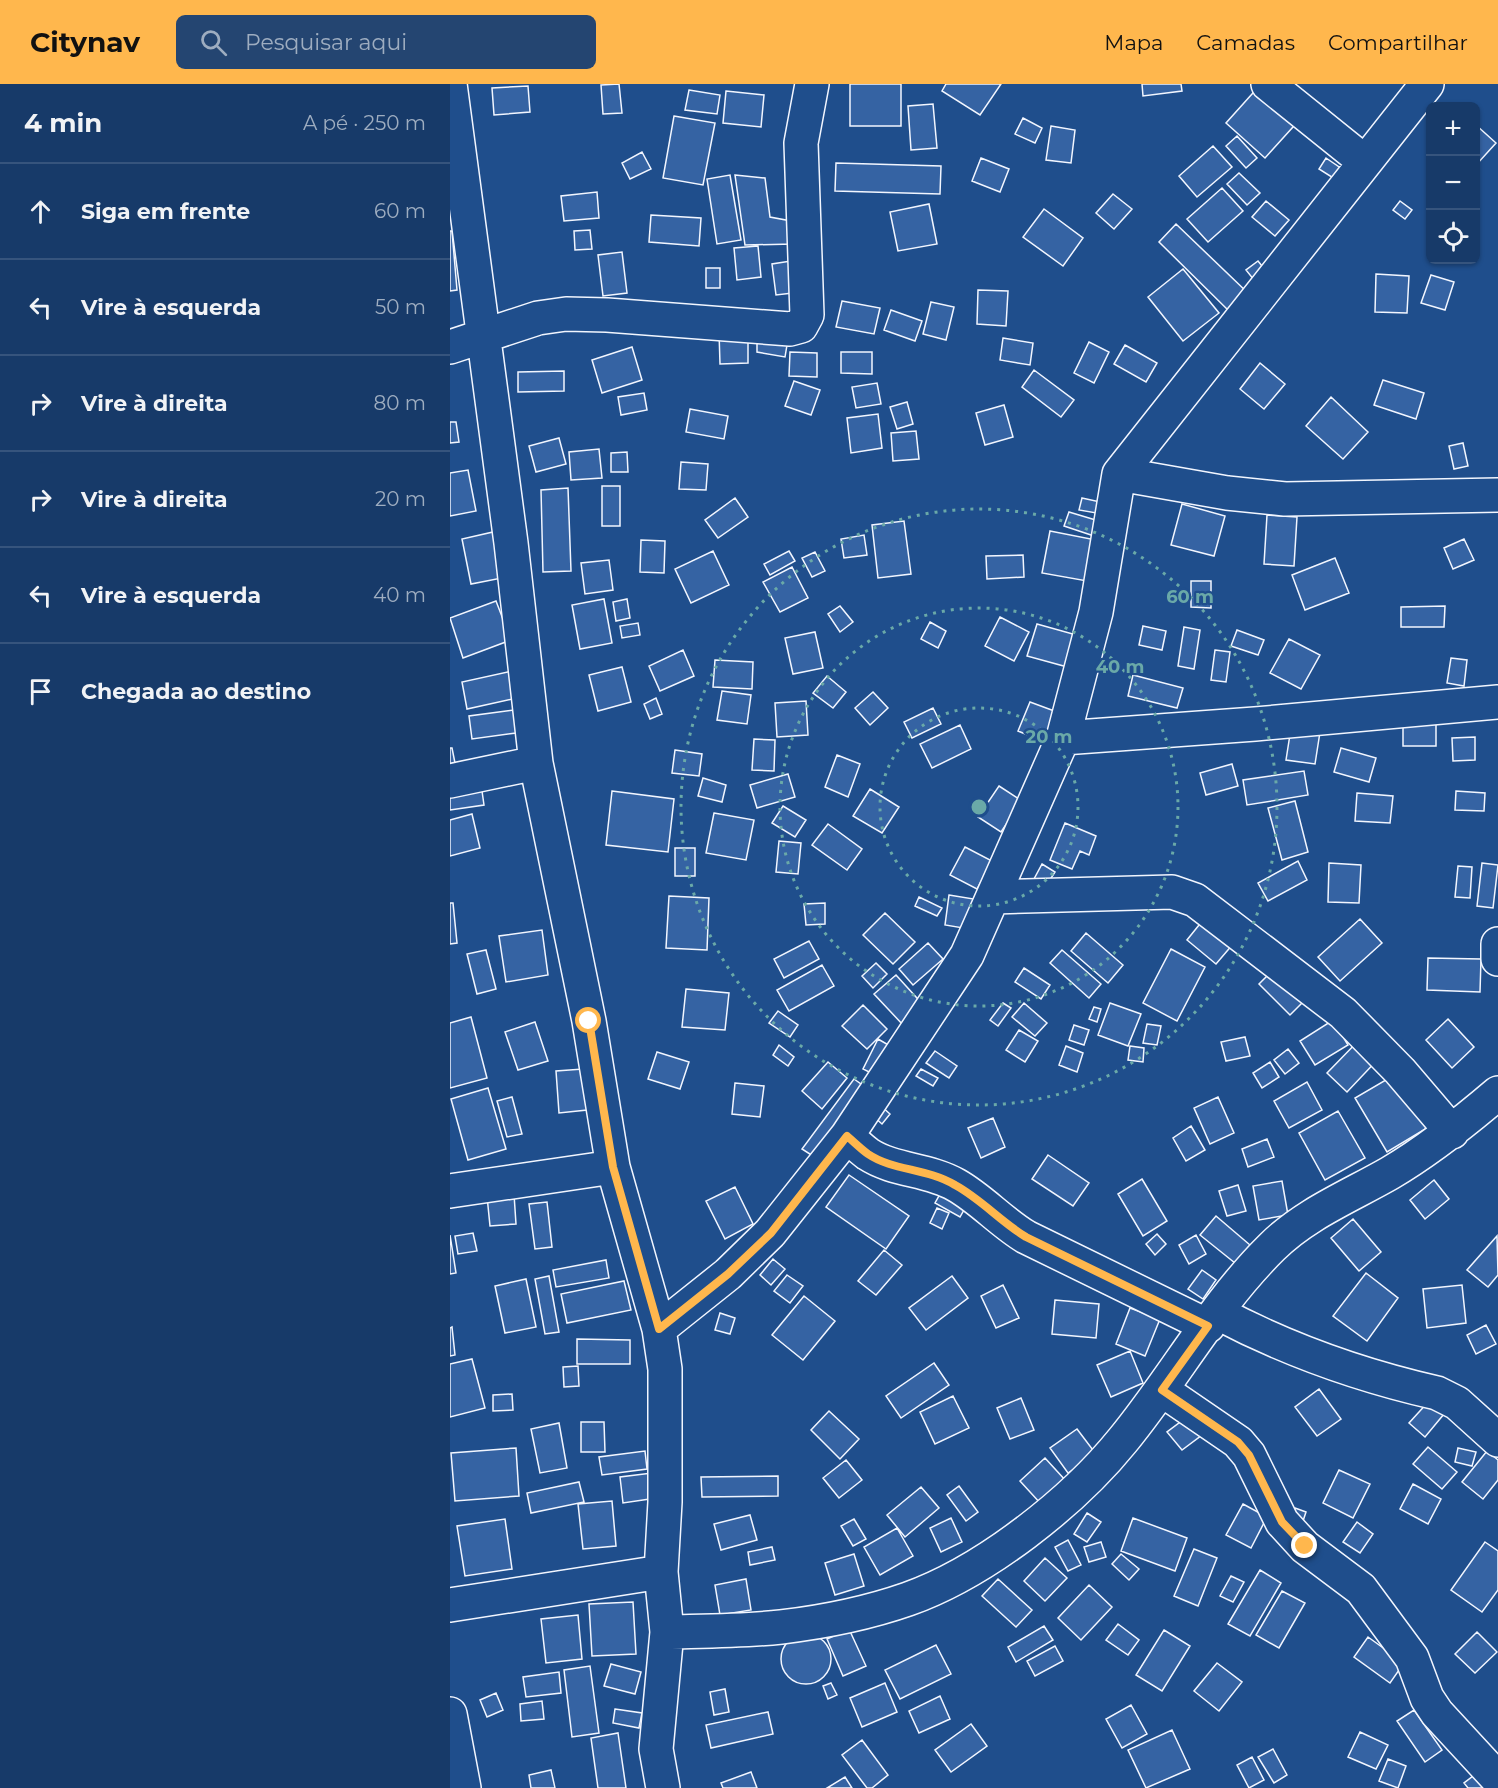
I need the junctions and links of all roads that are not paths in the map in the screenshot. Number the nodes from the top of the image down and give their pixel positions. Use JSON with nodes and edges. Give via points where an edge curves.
{"nodes":[{"id":1,"x":450,"y":84,"type":"edge"},
{"id":2,"x":812,"y":84,"type":"edge"},
{"id":3,"x":1268,"y":84,"type":"edge"},
{"id":4,"x":1428,"y":84,"type":"edge"},
{"id":5,"x":1365,"y":162,"type":"junction"},
{"id":6,"x":485,"y":335,"type":"junction"},
{"id":7,"x":450,"y":347,"type":"edge"},
{"id":8,"x":1119,"y":474,"type":"junction"},
{"id":9,"x":1498,"y":495,"type":"edge"},
{"id":10,"x":1498,"y":702,"type":"edge"},
{"id":11,"x":1063,"y":738,"type":"junction"},
{"id":12,"x":536,"y":763,"type":"junction"},
{"id":13,"x":450,"y":781,"type":"edge"},
{"id":14,"x":993,"y":897,"type":"junction"},
{"id":15,"x":1498,"y":944,"type":"edge"},
{"id":16,"x":1498,"y":959,"type":"edge"},
{"id":17,"x":1498,"y":1093,"type":"edge"},
{"id":18,"x":1452,"y":1132,"type":"junction"},
{"id":19,"x":847,"y":1136,"type":"junction"},
{"id":20,"x":613,"y":1167,"type":"junction"},
{"id":21,"x":450,"y":1191,"type":"edge"},
{"id":22,"x":1213,"y":1320,"type":"junction"},
{"id":23,"x":659,"y":1329,"type":"junction"},
{"id":24,"x":1162,"y":1390,"type":"junction"},
{"id":25,"x":1498,"y":1440,"type":"edge"},
{"id":26,"x":661,"y":1572,"type":"junction"},
{"id":27,"x":450,"y":1605,"type":"edge"},
{"id":28,"x":667,"y":1632,"type":"junction"},
{"id":29,"x":450,"y":1714,"type":"edge"},
{"id":30,"x":1498,"y":1779,"type":"edge"},
{"id":31,"x":464,"y":1788,"type":"edge"},
{"id":32,"x":663,"y":1788,"type":"edge"}],
"edges":[{"from":1,"to":6,"type":"street"},
{"from":2,"to":6,"type":"street","via":[[801,143],[807,315],[801,326],[790,330],[566,314],[538,318]]},
{"from":3,"to":5,"type":"street"},
{"from":4,"to":5,"type":"street"},
{"from":5,"to":8,"type":"street"},
{"from":6,"to":7,"type":"street"},
{"from":6,"to":12,"type":"street"},
{"from":8,"to":9,"type":"street","via":[[1285,499]]},
{"from":8,"to":11,"type":"street","via":[[1096,612]]},
{"from":10,"to":11,"type":"street"},
{"from":11,"to":14,"type":"street"},
{"from":12,"to":13,"type":"street"},
{"from":12,"to":20,"type":"street","via":[[589,1021]]},
{"from":14,"to":18,"type":"street","via":[[1172,892],[1195,900],[1343,1013]]},
{"from":14,"to":19,"type":"street","via":[[967,955]]},
{"from":15,"to":16,"type":"street"},
{"from":17,"to":18,"type":"street"},
{"from":18,"to":22,"type":"street","via":[[1275,1244],[1248,1271]]},
{"from":19,"to":22,"type":"street","via":[[869,1155],[892,1165],[928,1172],[956,1185],[1026,1237]]},
{"from":19,"to":23,"type":"street","via":[[771,1233],[728,1274]]},
{"from":20,"to":21,"type":"street"},
{"from":20,"to":23,"type":"street"},
{"from":22,"to":24,"type":"street"},
{"from":22,"to":25,"type":"street","via":[[1437,1393],[1457,1403]]},
{"from":23,"to":26,"type":"street","via":[[665,1369]]},
{"from":24,"to":28,"type":"street","via":[[1121,1443],[1047,1515],[966,1571],[909,1599],[847,1616],[781,1627]]},
{"from":24,"to":30,"type":"street","via":[[1238,1442],[1249,1455],[1282,1522],[1305,1546],[1362,1589],[1412,1658],[1437,1713]]},
{"from":26,"to":27,"type":"street"},
{"from":26,"to":28,"type":"street"},
{"from":28,"to":32,"type":"street","via":[[656,1749]]},
{"from":29,"to":31,"type":"street"}]}
